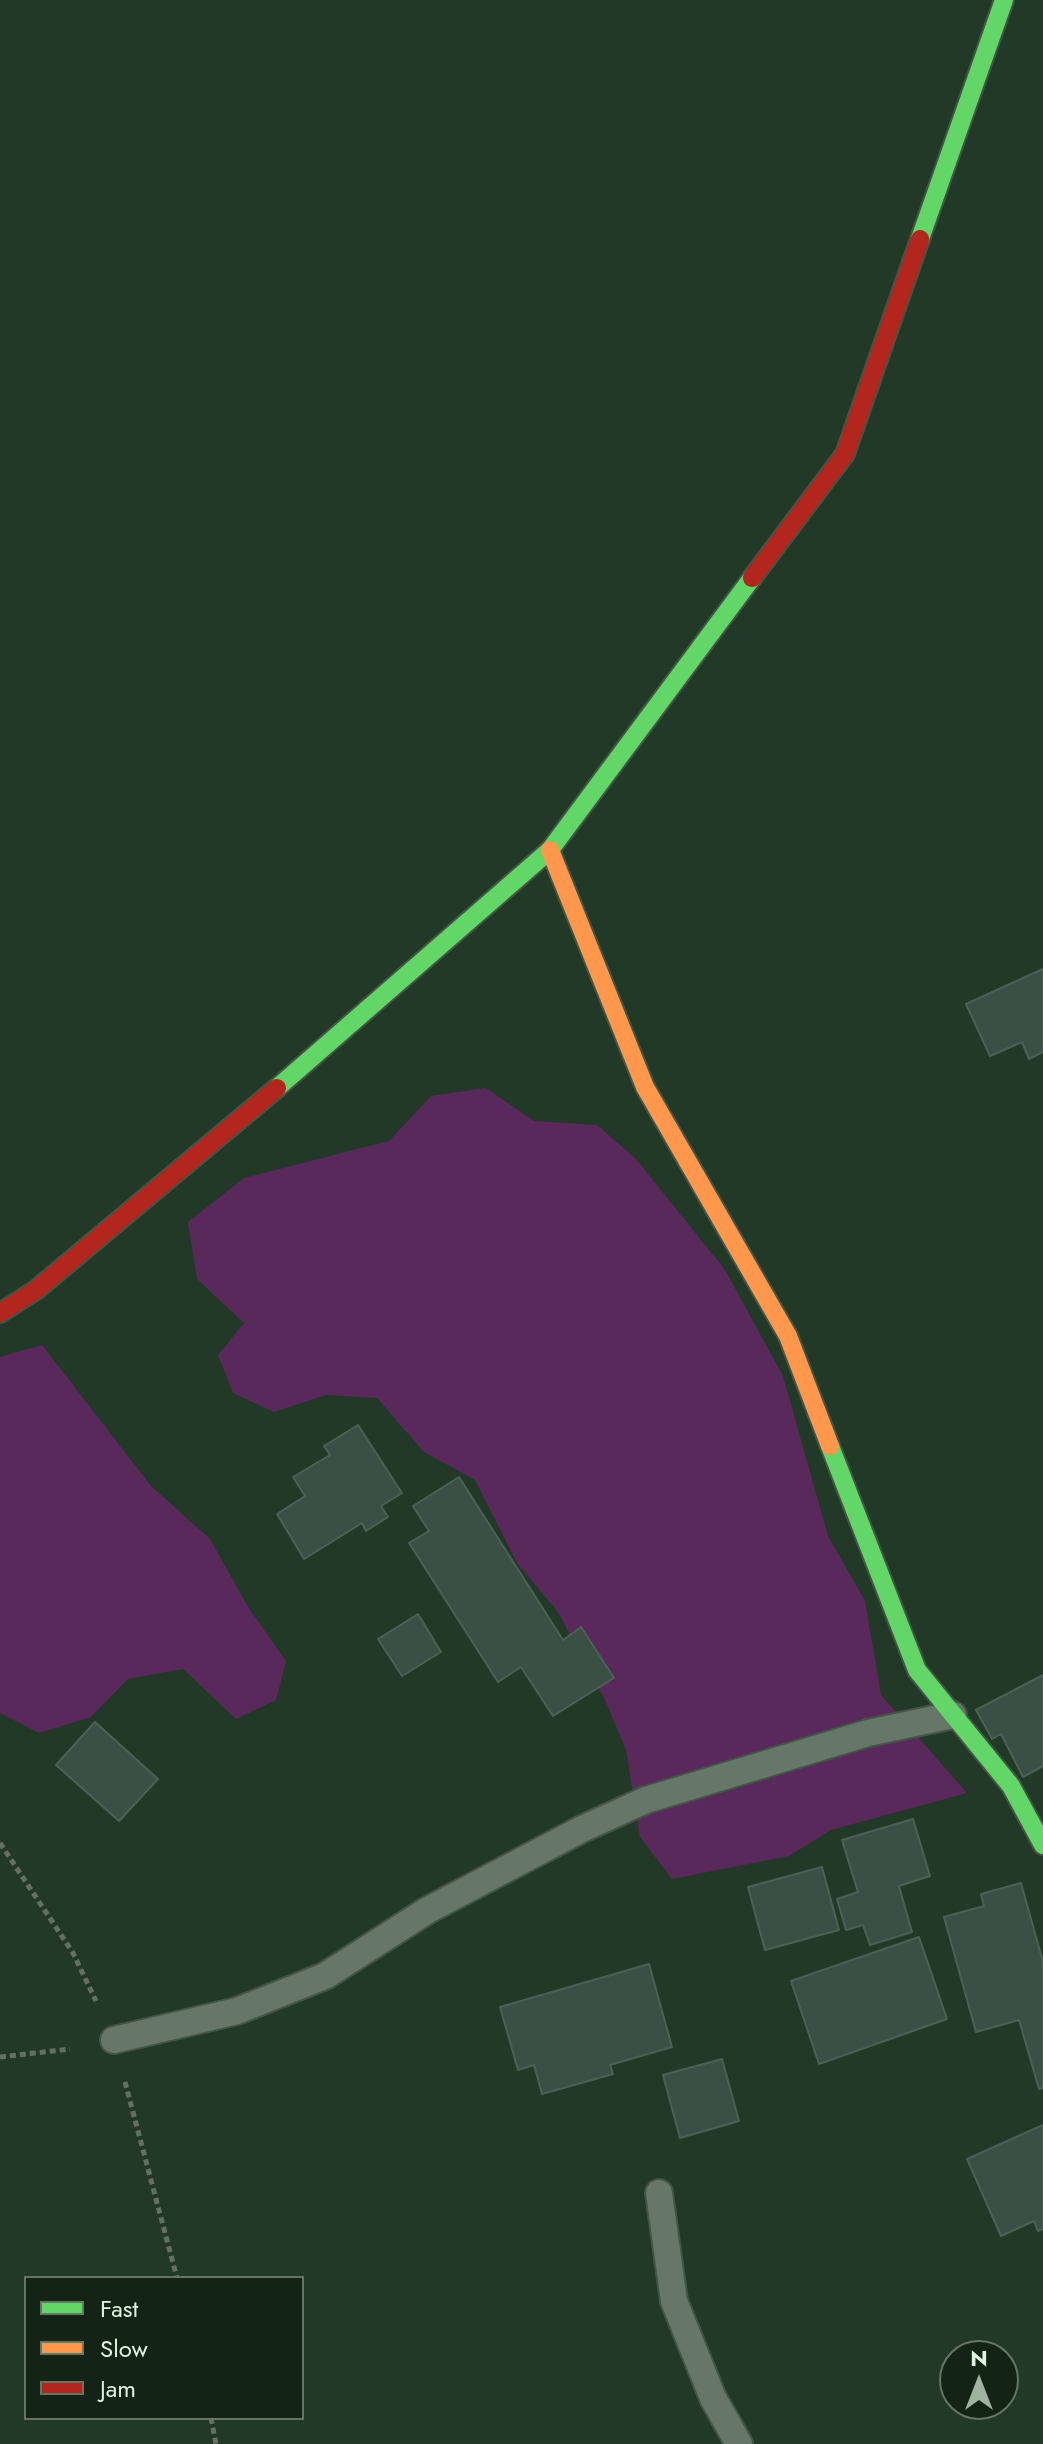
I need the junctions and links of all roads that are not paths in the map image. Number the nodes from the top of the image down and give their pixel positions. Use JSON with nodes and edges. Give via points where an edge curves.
{"nodes":[{"id":1,"x":1004,"y":0,"type":"edge"},
{"id":2,"x":550,"y":850,"type":"junction"},
{"id":3,"x":0,"y":1313,"type":"edge"},
{"id":4,"x":953,"y":1715,"type":"junction"},
{"id":5,"x":1043,"y":1845,"type":"edge"},
{"id":6,"x":114,"y":2040,"type":"road end"},
{"id":7,"x":659,"y":2193,"type":"dead end"},
{"id":8,"x":739,"y":2444,"type":"edge"}],
"edges":[{"from":1,"to":2,"type":"street","via":[[845,454]]},
{"from":2,"to":3,"type":"street","via":[[227,1132],[36,1290]]},
{"from":2,"to":4,"type":"street","via":[[645,1087],[788,1336],[917,1670]]},
{"from":4,"to":5,"type":"street","via":[[1011,1786]]},
{"from":4,"to":6,"type":"lane","via":[[868,1733],[646,1800],[428,1910],[325,1976],[237,2011]]},
{"from":7,"to":8,"type":"lane","via":[[674,2301],[713,2398]]}]}
